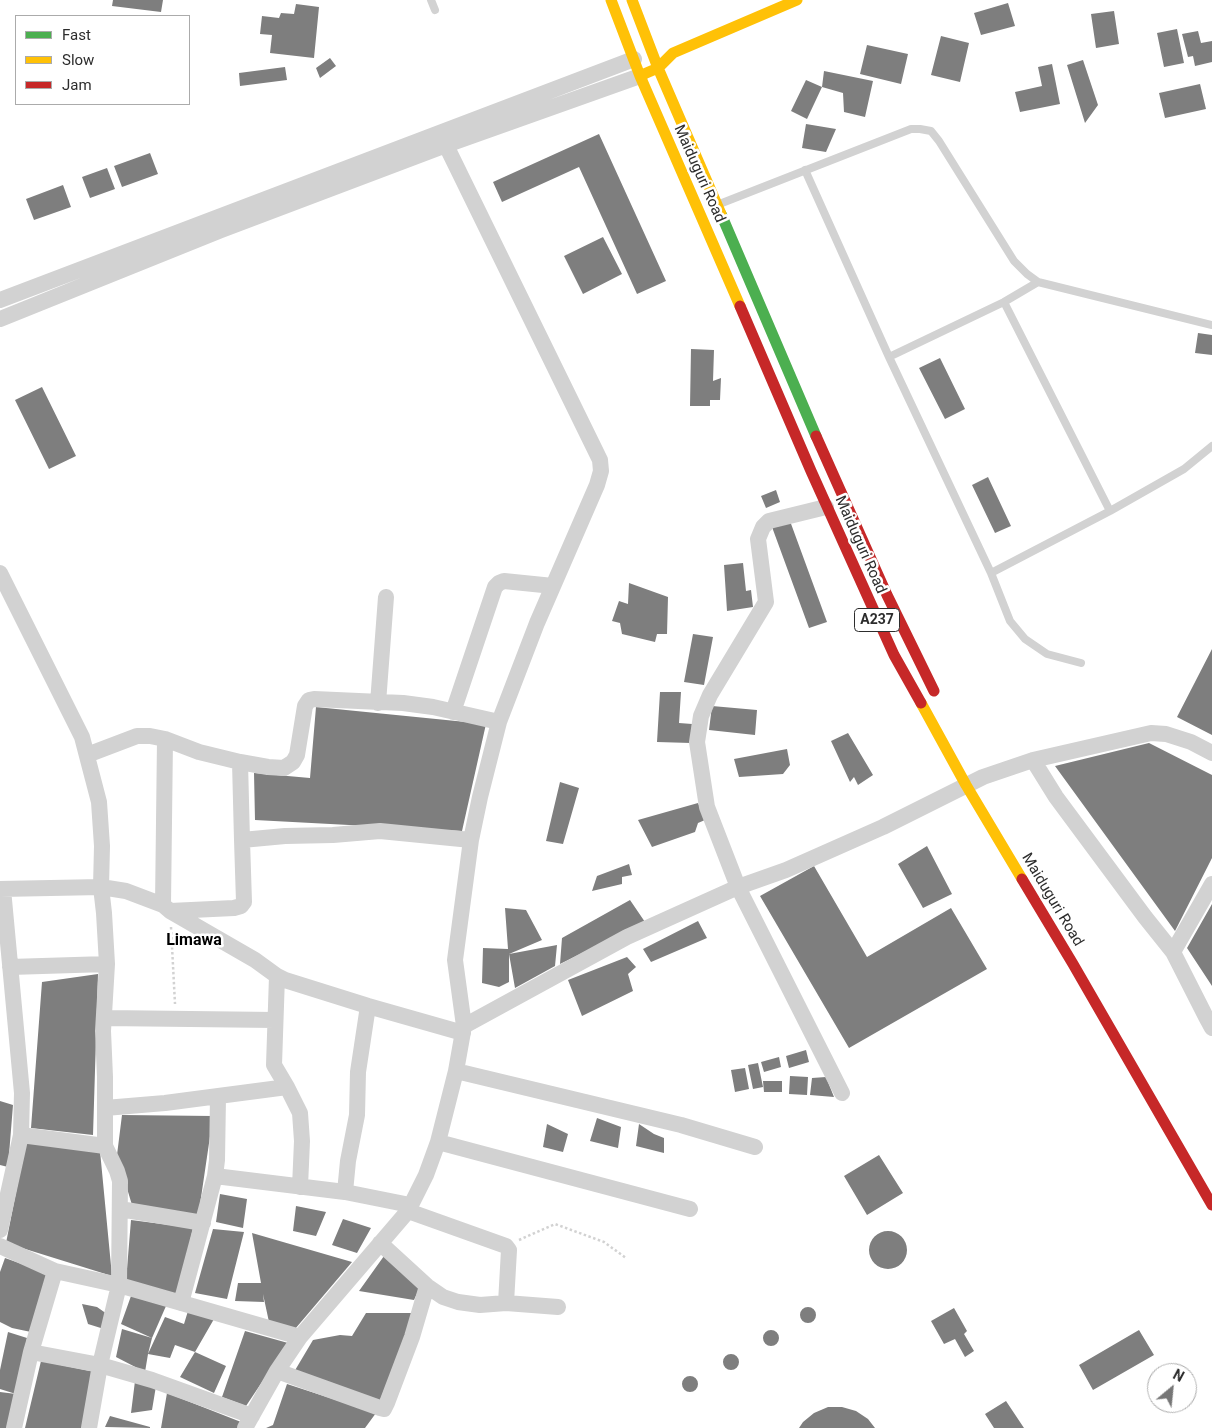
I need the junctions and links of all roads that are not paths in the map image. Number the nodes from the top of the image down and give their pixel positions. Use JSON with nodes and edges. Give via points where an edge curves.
{"nodes":[{"id":1,"x":431,"y":0,"type":"edge"},
{"id":2,"x":611,"y":0,"type":"edge"},
{"id":3,"x":632,"y":0,"type":"edge"},
{"id":4,"x":797,"y":0,"type":"edge"},
{"id":5,"x":435,"y":10,"type":"dead end"},
{"id":6,"x":652,"y":52,"type":"junction"},
{"id":7,"x":673,"y":53,"type":"junction"},
{"id":8,"x":634,"y":59,"type":"junction"},
{"id":9,"x":658,"y":68,"type":"junction"},
{"id":10,"x":640,"y":76,"type":"junction"},
{"id":11,"x":443,"y":139,"type":"junction"},
{"id":12,"x":805,"y":170,"type":"junction"},
{"id":13,"x":718,"y":204,"type":"junction"},
{"id":14,"x":1038,"y":282,"type":"junction"},
{"id":15,"x":0,"y":300,"type":"edge"},
{"id":16,"x":1004,"y":302,"type":"junction"},
{"id":17,"x":0,"y":319,"type":"edge"},
{"id":18,"x":1212,"y":325,"type":"edge"},
{"id":19,"x":889,"y":357,"type":"junction"},
{"id":20,"x":1212,"y":446,"type":"edge"},
{"id":21,"x":826,"y":507,"type":"junction"},
{"id":22,"x":1110,"y":511,"type":"junction"},
{"id":23,"x":991,"y":572,"type":"junction"},
{"id":24,"x":0,"y":573,"type":"edge"},
{"id":25,"x":553,"y":586,"type":"junction"},
{"id":26,"x":386,"y":597,"type":"dead end"},
{"id":27,"x":1081,"y":664,"type":"dead end"},
{"id":28,"x":378,"y":702,"type":"junction"},
{"id":29,"x":941,"y":704,"type":"dead end"},
{"id":30,"x":453,"y":712,"type":"junction"},
{"id":31,"x":499,"y":722,"type":"junction"},
{"id":32,"x":165,"y":739,"type":"junction"},
{"id":33,"x":1212,"y":752,"type":"edge"},
{"id":34,"x":87,"y":755,"type":"junction"},
{"id":35,"x":1033,"y":760,"type":"junction"},
{"id":36,"x":240,"y":762,"type":"junction"},
{"id":37,"x":966,"y":785,"type":"junction"},
{"id":38,"x":242,"y":840,"type":"junction"},
{"id":39,"x":471,"y":840,"type":"junction"},
{"id":40,"x":1212,"y":884,"type":"edge"},
{"id":41,"x":101,"y":887,"type":"junction"},
{"id":42,"x":738,"y":888,"type":"junction"},
{"id":43,"x":1,"y":889,"type":"edge"},
{"id":44,"x":167,"y":908,"type":"junction"},
{"id":45,"x":1173,"y":952,"type":"junction"},
{"id":46,"x":106,"y":964,"type":"junction"},
{"id":47,"x":10,"y":967,"type":"junction"},
{"id":48,"x":277,"y":976,"type":"junction"},
{"id":49,"x":6,"y":1001,"type":"edge"},
{"id":50,"x":368,"y":1006,"type":"junction"},
{"id":51,"x":105,"y":1018,"type":"junction"},
{"id":52,"x":275,"y":1020,"type":"junction"},
{"id":53,"x":1212,"y":1028,"type":"edge"},
{"id":54,"x":463,"y":1030,"type":"junction"},
{"id":55,"x":456,"y":1071,"type":"junction"},
{"id":56,"x":288,"y":1087,"type":"junction"},
{"id":57,"x":842,"y":1093,"type":"dead end"},
{"id":58,"x":218,"y":1097,"type":"junction"},
{"id":59,"x":105,"y":1108,"type":"junction"},
{"id":60,"x":21,"y":1135,"type":"junction"},
{"id":61,"x":438,"y":1142,"type":"junction"},
{"id":62,"x":105,"y":1146,"type":"junction"},
{"id":63,"x":755,"y":1147,"type":"dead end"},
{"id":64,"x":215,"y":1176,"type":"junction"},
{"id":65,"x":300,"y":1187,"type":"junction"},
{"id":66,"x":344,"y":1192,"type":"junction"},
{"id":67,"x":1212,"y":1205,"type":"edge"},
{"id":68,"x":409,"y":1208,"type":"junction"},
{"id":69,"x":120,"y":1209,"type":"junction"},
{"id":70,"x":690,"y":1209,"type":"dead end"},
{"id":71,"x":202,"y":1222,"type":"junction"},
{"id":72,"x":0,"y":1230,"type":"edge"},
{"id":73,"x":380,"y":1243,"type":"junction"},
{"id":74,"x":0,"y":1246,"type":"edge"},
{"id":75,"x":55,"y":1271,"type":"junction"},
{"id":76,"x":120,"y":1286,"type":"junction"},
{"id":77,"x":427,"y":1286,"type":"junction"},
{"id":78,"x":181,"y":1303,"type":"junction"},
{"id":79,"x":506,"y":1303,"type":"junction"},
{"id":80,"x":558,"y":1307,"type":"dead end"},
{"id":81,"x":300,"y":1337,"type":"junction"},
{"id":82,"x":30,"y":1352,"type":"junction"},
{"id":83,"x":100,"y":1365,"type":"junction"},
{"id":84,"x":277,"y":1371,"type":"junction"},
{"id":85,"x":248,"y":1422,"type":"edge"},
{"id":86,"x":14,"y":1428,"type":"edge"},
{"id":87,"x":89,"y":1428,"type":"edge"}],
"edges":[{"from":1,"to":5,"type":"lane"},
{"from":2,"to":8,"type":"main road","name":"Maiduguri Road","number":"A237"},
{"from":3,"to":6,"type":"main road","name":"Maiduguri Road","number":"A237"},
{"from":4,"to":7,"type":"main road"},
{"from":6,"to":7,"type":"main road"},
{"from":6,"to":8,"type":"main road"},
{"from":6,"to":9,"type":"main road","name":"Maiduguri Road","number":"A237"},
{"from":7,"to":9,"type":"main road"},
{"from":8,"to":10,"type":"main road","name":"Maiduguri Road","number":"A237"},
{"from":8,"to":11,"type":"street"},
{"from":9,"to":10,"type":"main road"},
{"from":9,"to":13,"type":"main road","name":"Maiduguri Road","number":"A237"},
{"from":10,"to":11,"type":"street"},
{"from":10,"to":21,"type":"main road","name":"Maiduguri Road","number":"A237"},
{"from":11,"to":15,"type":"street"},
{"from":11,"to":17,"type":"street"},
{"from":11,"to":25,"type":"street","via":[[600,460],[597,485]]},
{"from":12,"to":13,"type":"lane"},
{"from":12,"to":14,"type":"lane","via":[[911,129],[931,131],[1014,261]]},
{"from":12,"to":19,"type":"lane"},
{"from":13,"to":29,"type":"main road","name":"Maiduguri Road","number":"A237","via":[[839,488]]},
{"from":14,"to":16,"type":"lane"},
{"from":14,"to":18,"type":"lane"},
{"from":16,"to":19,"type":"lane"},
{"from":16,"to":22,"type":"lane"},
{"from":19,"to":23,"type":"lane"},
{"from":20,"to":22,"type":"lane","via":[[1184,469]]},
{"from":21,"to":37,"type":"main road","name":"Maiduguri Road","number":"A237","via":[[894,655]]},
{"from":21,"to":42,"type":"street","via":[[765,524],[758,539],[766,602],[710,695],[701,716],[697,742],[707,807]]},
{"from":22,"to":23,"type":"lane"},
{"from":23,"to":27,"type":"lane","via":[[1010,621],[1025,639],[1047,654]]},
{"from":24,"to":34,"type":"street","via":[[82,737]]},
{"from":25,"to":30,"type":"street","via":[[504,581],[495,587]]},
{"from":25,"to":31,"type":"street"},
{"from":26,"to":28,"type":"street"},
{"from":28,"to":30,"type":"street"},
{"from":28,"to":36,"type":"street","via":[[309,700],[305,706],[298,755],[293,762],[284,768]]},
{"from":30,"to":31,"type":"street"},
{"from":31,"to":39,"type":"street"},
{"from":32,"to":34,"type":"street","via":[[137,736]]},
{"from":32,"to":36,"type":"street"},
{"from":32,"to":44,"type":"street"},
{"from":33,"to":35,"type":"street","via":[[1166,734],[1151,733]]},
{"from":34,"to":41,"type":"street","via":[[98,802]]},
{"from":35,"to":37,"type":"street"},
{"from":35,"to":45,"type":"street","via":[[1056,797]]},
{"from":36,"to":38,"type":"street"},
{"from":37,"to":42,"type":"street","via":[[883,827]]},
{"from":37,"to":67,"type":"main road","name":"Maiduguri Road","number":"A237"},
{"from":38,"to":39,"type":"street","via":[[380,831]]},
{"from":38,"to":44,"type":"street","via":[[244,902],[241,906]]},
{"from":39,"to":54,"type":"street","via":[[455,960]]},
{"from":40,"to":45,"type":"street"},
{"from":41,"to":43,"type":"street"},
{"from":41,"to":44,"type":"street","via":[[126,891]]},
{"from":41,"to":46,"type":"street"},
{"from":42,"to":54,"type":"street","via":[[627,937]]},
{"from":42,"to":57,"type":"street"},
{"from":43,"to":47,"type":"street"},
{"from":44,"to":48,"type":"street"},
{"from":45,"to":53,"type":"street"},
{"from":46,"to":47,"type":"street"},
{"from":46,"to":51,"type":"street"},
{"from":47,"to":49,"type":"street"},
{"from":48,"to":50,"type":"street"},
{"from":48,"to":52,"type":"street"},
{"from":49,"to":60,"type":"street","via":[[22,1093]]},
{"from":50,"to":54,"type":"street"},
{"from":50,"to":66,"type":"street","via":[[358,1072],[357,1115]]},
{"from":51,"to":52,"type":"street"},
{"from":51,"to":59,"type":"street"},
{"from":52,"to":56,"type":"street","via":[[274,1065]]},
{"from":54,"to":55,"type":"street"},
{"from":55,"to":61,"type":"street"},
{"from":55,"to":63,"type":"street","via":[[681,1125]]},
{"from":56,"to":58,"type":"street"},
{"from":56,"to":65,"type":"street","via":[[300,1112]]},
{"from":58,"to":59,"type":"street"},
{"from":58,"to":64,"type":"street"},
{"from":59,"to":62,"type":"street"},
{"from":60,"to":62,"type":"street"},
{"from":60,"to":72,"type":"street"},
{"from":61,"to":68,"type":"street"},
{"from":61,"to":70,"type":"street"},
{"from":62,"to":69,"type":"street","via":[[118,1171]]},
{"from":64,"to":65,"type":"street"},
{"from":64,"to":71,"type":"street"},
{"from":65,"to":66,"type":"street"},
{"from":66,"to":68,"type":"street"},
{"from":68,"to":73,"type":"street"},
{"from":68,"to":79,"type":"street","via":[[506,1246],[509,1250]]},
{"from":69,"to":71,"type":"street"},
{"from":69,"to":76,"type":"street"},
{"from":71,"to":78,"type":"street"},
{"from":73,"to":77,"type":"street"},
{"from":73,"to":81,"type":"street"},
{"from":74,"to":75,"type":"street"},
{"from":75,"to":76,"type":"street"},
{"from":75,"to":82,"type":"street"},
{"from":76,"to":78,"type":"street"},
{"from":76,"to":83,"type":"street"},
{"from":77,"to":79,"type":"street","via":[[458,1302],[480,1305]]},
{"from":77,"to":84,"type":"street","via":[[412,1337],[384,1408]]},
{"from":78,"to":81,"type":"street"},
{"from":79,"to":80,"type":"street"},
{"from":81,"to":84,"type":"street"},
{"from":82,"to":83,"type":"street"},
{"from":82,"to":86,"type":"street"},
{"from":83,"to":85,"type":"street","via":[[152,1380]]},
{"from":83,"to":87,"type":"street"},
{"from":84,"to":85,"type":"street"}]}
